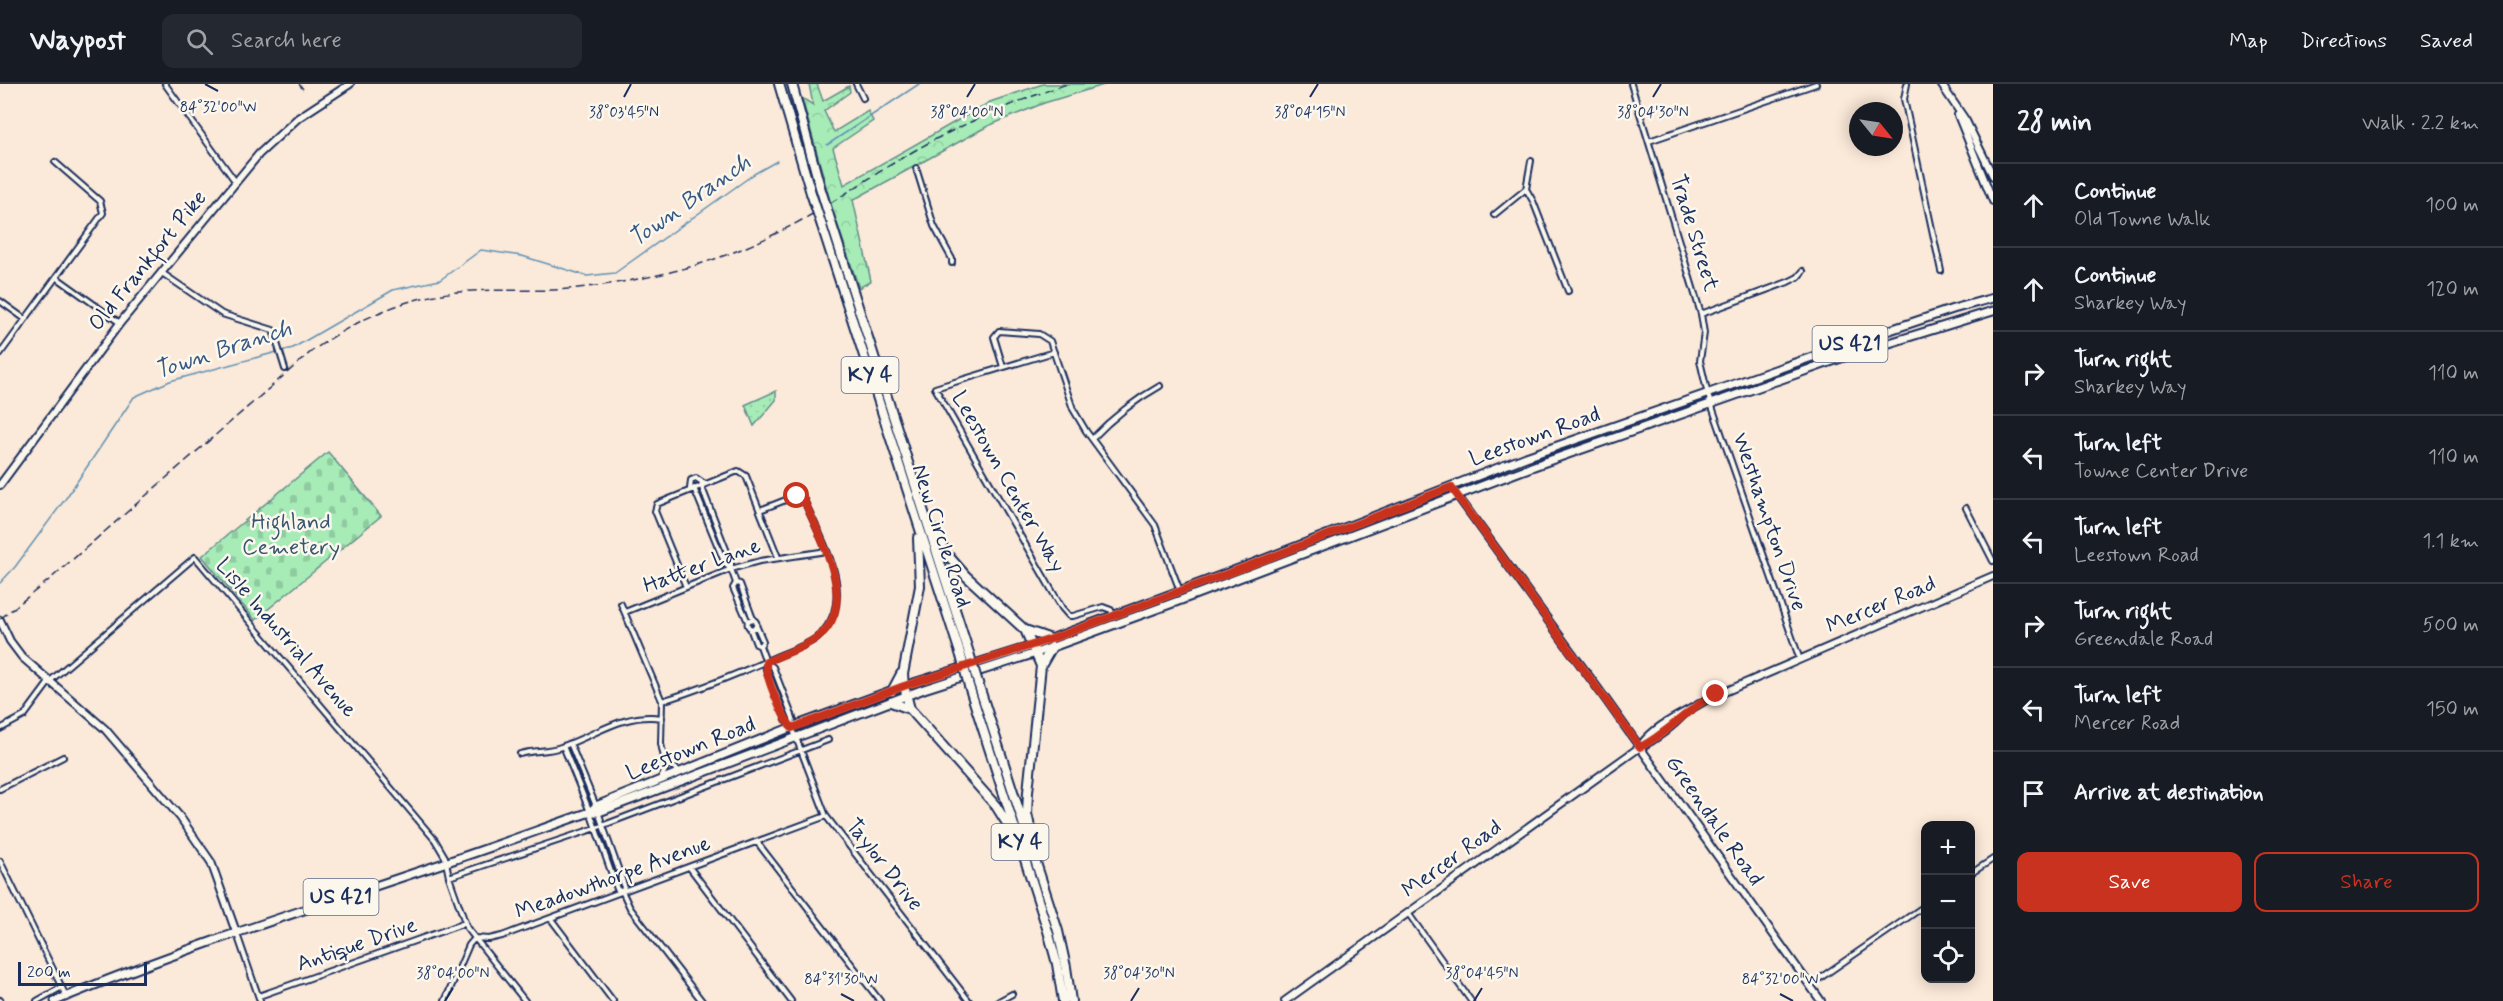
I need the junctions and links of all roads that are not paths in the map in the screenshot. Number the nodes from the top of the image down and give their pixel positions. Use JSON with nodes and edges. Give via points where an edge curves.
{"nodes":[{"id":1,"x":165,"y":84,"type":"edge"},
{"id":2,"x":350,"y":84,"type":"edge"},
{"id":3,"x":774,"y":84,"type":"edge"},
{"id":4,"x":779,"y":84,"type":"edge"},
{"id":5,"x":856,"y":84,"type":"edge"},
{"id":6,"x":1631,"y":84,"type":"edge"},
{"id":7,"x":1816,"y":84,"type":"edge"},
{"id":8,"x":1906,"y":84,"type":"edge"},
{"id":9,"x":1941,"y":84,"type":"edge"},
{"id":10,"x":792,"y":85,"type":"edge"},
{"id":11,"x":863,"y":98,"type":"dead end"},
{"id":12,"x":785,"y":106,"type":"junction"},
{"id":13,"x":1957,"y":111,"type":"junction"},
{"id":14,"x":1649,"y":141,"type":"junction"},
{"id":15,"x":1532,"y":161,"type":"dead end"},
{"id":16,"x":55,"y":162,"type":"dead end"},
{"id":17,"x":916,"y":168,"type":"dead end"},
{"id":18,"x":1993,"y":176,"type":"edge"},
{"id":19,"x":235,"y":182,"type":"junction"},
{"id":20,"x":1526,"y":189,"type":"junction"},
{"id":21,"x":1993,"y":201,"type":"edge"},
{"id":22,"x":1494,"y":215,"type":"dead end"},
{"id":23,"x":952,"y":263,"type":"dead end"},
{"id":24,"x":1803,"y":271,"type":"dead end"},
{"id":25,"x":1941,"y":271,"type":"dead end"},
{"id":26,"x":162,"y":273,"type":"junction"},
{"id":27,"x":56,"y":277,"type":"junction"},
{"id":28,"x":1568,"y":291,"type":"dead end"},
{"id":29,"x":1993,"y":298,"type":"edge"},
{"id":30,"x":0,"y":301,"type":"edge"},
{"id":31,"x":1993,"y":311,"type":"edge"},
{"id":32,"x":1701,"y":314,"type":"junction"},
{"id":33,"x":25,"y":320,"type":"junction"},
{"id":34,"x":120,"y":323,"type":"junction"},
{"id":35,"x":1054,"y":352,"type":"junction"},
{"id":36,"x":0,"y":354,"type":"edge"},
{"id":37,"x":1004,"y":367,"type":"junction"},
{"id":38,"x":285,"y":369,"type":"dead end"},
{"id":39,"x":1160,"y":386,"type":"dead end"},
{"id":40,"x":1708,"y":395,"type":"junction"},
{"id":41,"x":1711,"y":404,"type":"junction"},
{"id":42,"x":1092,"y":439,"type":"junction"},
{"id":43,"x":703,"y":484,"type":"junction"},
{"id":44,"x":0,"y":485,"type":"edge"},
{"id":45,"x":1451,"y":487,"type":"junction"},
{"id":46,"x":692,"y":489,"type":"junction"},
{"id":47,"x":1458,"y":495,"type":"junction"},
{"id":48,"x":1966,"y":508,"type":"dead end"},
{"id":49,"x":760,"y":510,"type":"junction"},
{"id":50,"x":923,"y":510,"type":"junction"},
{"id":51,"x":918,"y":525,"type":"junction"},
{"id":52,"x":1351,"y":530,"type":"junction"},
{"id":53,"x":827,"y":551,"type":"junction"},
{"id":54,"x":778,"y":557,"type":"junction"},
{"id":55,"x":1993,"y":561,"type":"edge"},
{"id":56,"x":731,"y":570,"type":"junction"},
{"id":57,"x":1993,"y":576,"type":"edge"},
{"id":58,"x":736,"y":583,"type":"junction"},
{"id":59,"x":686,"y":587,"type":"junction"},
{"id":60,"x":1180,"y":591,"type":"junction"},
{"id":61,"x":1181,"y":600,"type":"junction"},
{"id":62,"x":621,"y":604,"type":"dead end"},
{"id":63,"x":625,"y":612,"type":"junction"},
{"id":64,"x":753,"y":619,"type":"junction"},
{"id":65,"x":0,"y":620,"type":"edge"},
{"id":66,"x":1116,"y":620,"type":"junction"},
{"id":67,"x":748,"y":622,"type":"junction"},
{"id":68,"x":756,"y":625,"type":"junction"},
{"id":69,"x":750,"y":628,"type":"junction"},
{"id":70,"x":1025,"y":630,"type":"junction"},
{"id":71,"x":1051,"y":643,"type":"junction"},
{"id":72,"x":760,"y":646,"type":"junction"},
{"id":73,"x":1034,"y":650,"type":"junction"},
{"id":74,"x":965,"y":655,"type":"junction"},
{"id":75,"x":1800,"y":660,"type":"junction"},
{"id":76,"x":766,"y":662,"type":"junction"},
{"id":77,"x":1041,"y":666,"type":"junction"},
{"id":78,"x":904,"y":667,"type":"junction"},
{"id":79,"x":50,"y":681,"type":"junction"},
{"id":80,"x":974,"y":684,"type":"junction"},
{"id":81,"x":904,"y":686,"type":"junction"},
{"id":82,"x":892,"y":691,"type":"junction"},
{"id":83,"x":906,"y":696,"type":"junction"},
{"id":84,"x":662,"y":701,"type":"junction"},
{"id":85,"x":891,"y":702,"type":"junction"},
{"id":86,"x":910,"y":710,"type":"junction"},
{"id":87,"x":663,"y":718,"type":"junction"},
{"id":88,"x":792,"y":728,"type":"junction"},
{"id":89,"x":0,"y":729,"type":"edge"},
{"id":90,"x":795,"y":737,"type":"junction"},
{"id":91,"x":828,"y":740,"type":"dead end"},
{"id":92,"x":570,"y":743,"type":"junction"},
{"id":93,"x":563,"y":746,"type":"junction"},
{"id":94,"x":1640,"y":747,"type":"junction"},
{"id":95,"x":800,"y":752,"type":"junction"},
{"id":96,"x":520,"y":754,"type":"dead end"},
{"id":97,"x":63,"y":757,"type":"dead end"},
{"id":98,"x":665,"y":762,"type":"junction"},
{"id":99,"x":685,"y":771,"type":"junction"},
{"id":100,"x":658,"y":782,"type":"junction"},
{"id":101,"x":0,"y":789,"type":"edge"},
{"id":102,"x":597,"y":809,"type":"junction"},
{"id":103,"x":590,"y":812,"type":"junction"},
{"id":104,"x":826,"y":816,"type":"junction"},
{"id":105,"x":603,"y":825,"type":"junction"},
{"id":106,"x":596,"y":828,"type":"junction"},
{"id":107,"x":757,"y":842,"type":"junction"},
{"id":108,"x":1993,"y":859,"type":"edge"},
{"id":109,"x":0,"y":861,"type":"edge"},
{"id":110,"x":446,"y":862,"type":"junction"},
{"id":111,"x":690,"y":867,"type":"junction"},
{"id":112,"x":1975,"y":871,"type":"edge"},
{"id":113,"x":1040,"y":873,"type":"junction"},
{"id":114,"x":449,"y":877,"type":"junction"},
{"id":115,"x":1032,"y":879,"type":"junction"},
{"id":116,"x":623,"y":893,"type":"junction"},
{"id":117,"x":1921,"y":908,"type":"edge"},
{"id":118,"x":1407,"y":913,"type":"junction"},
{"id":119,"x":551,"y":919,"type":"junction"},
{"id":120,"x":465,"y":923,"type":"junction"},
{"id":121,"x":236,"y":932,"type":"junction"},
{"id":122,"x":477,"y":938,"type":"junction"},
{"id":123,"x":1810,"y":985,"type":"junction"},
{"id":124,"x":62,"y":987,"type":"junction"},
{"id":125,"x":1012,"y":994,"type":"dead end"},
{"id":126,"x":66,"y":996,"type":"junction"},
{"id":127,"x":259,"y":999,"type":"edge"},
{"id":128,"x":37,"y":1001,"type":"edge"},
{"id":129,"x":55,"y":1001,"type":"edge"},
{"id":130,"x":445,"y":1001,"type":"edge"},
{"id":131,"x":525,"y":1001,"type":"edge"},
{"id":132,"x":613,"y":1001,"type":"edge"},
{"id":133,"x":702,"y":1001,"type":"edge"},
{"id":134,"x":791,"y":1001,"type":"edge"},
{"id":135,"x":880,"y":1001,"type":"edge"},
{"id":136,"x":969,"y":1001,"type":"edge"},
{"id":137,"x":999,"y":1001,"type":"edge"},
{"id":138,"x":1063,"y":1001,"type":"edge"},
{"id":139,"x":1071,"y":1001,"type":"edge"},
{"id":140,"x":1285,"y":1001,"type":"edge"},
{"id":141,"x":1471,"y":1001,"type":"edge"},
{"id":142,"x":1821,"y":1001,"type":"edge"}],
"edges":[{"from":1,"to":19,"type":"street"},
{"from":2,"to":19,"type":"street","name":"Old Frankfort Pike","via":[[287,127]]},
{"from":3,"to":12,"type":"highway"},
{"from":4,"to":12,"type":"highway","name":"New Circle Road","number":"KY 4"},
{"from":5,"to":11,"type":"street"},
{"from":6,"to":14,"type":"street","name":"Trade Street"},
{"from":7,"to":14,"type":"street"},
{"from":8,"to":25,"type":"street","via":[[1904,99]]},
{"from":9,"to":13,"type":"street"},
{"from":10,"to":50,"type":"highway","name":"New Circle Road","number":"KY 4","bridge":true,"via":[[820,188]]},
{"from":12,"to":51,"type":"highway","name":"New Circle Road","number":"KY 4","bridge":true},
{"from":13,"to":18,"type":"street"},
{"from":13,"to":21,"type":"street"},
{"from":14,"to":32,"type":"street","name":"Trade Street"},
{"from":15,"to":20,"type":"street"},
{"from":16,"to":27,"type":"street","via":[[104,208]]},
{"from":17,"to":23,"type":"street","via":[[934,226]]},
{"from":19,"to":26,"type":"street","name":"Old Frankfort Pike"},
{"from":20,"to":22,"type":"street"},
{"from":20,"to":28,"type":"street"},
{"from":24,"to":32,"type":"street","via":[[1788,282]]},
{"from":26,"to":34,"type":"street","name":"Old Frankfort Pike"},
{"from":26,"to":38,"type":"street","via":[[222,314],[273,330]]},
{"from":27,"to":33,"type":"street"},
{"from":27,"to":34,"type":"street"},
{"from":29,"to":40,"type":"main road","name":"Leestown Road","number":"US 421"},
{"from":30,"to":33,"type":"street"},
{"from":31,"to":41,"type":"main road","name":"Leestown Road","number":"US 421","via":[[1886,343]]},
{"from":32,"to":40,"type":"street","name":"Trade Street","via":[[1704,333],[1700,360]]},
{"from":33,"to":36,"type":"street"},
{"from":34,"to":44,"type":"street","name":"Old Frankfort Pike"},
{"from":35,"to":37,"type":"street","name":"Leestown Center Way"},
{"from":35,"to":37,"type":"street","via":[[1050,341],[1039,334],[1003,329],[994,337]]},
{"from":35,"to":42,"type":"street","via":[[1073,409]]},
{"from":37,"to":66,"type":"street","name":"Leestown Center Way","via":[[935,388],[1062,608],[1073,616],[1103,607],[1111,610]]},
{"from":39,"to":42,"type":"street","via":[[1136,398]]},
{"from":40,"to":41,"type":"street","name":"Westhampton Drive"},
{"from":40,"to":45,"type":"main road","name":"Leestown Road","number":"US 421"},
{"from":41,"to":47,"type":"main road","name":"Leestown Road","number":"US 421"},
{"from":41,"to":75,"type":"street","name":"Westhampton Drive"},
{"from":42,"to":60,"type":"street","via":[[1155,525]]},
{"from":43,"to":46,"type":"street"},
{"from":43,"to":46,"type":"street","via":[[696,478],[691,480]]},
{"from":43,"to":49,"type":"street","via":[[741,472]]},
{"from":43,"to":56,"type":"street"},
{"from":45,"to":47,"type":"street","name":"Greendale Road"},
{"from":45,"to":52,"type":"main road","name":"Leestown Road"},
{"from":46,"to":56,"type":"street"},
{"from":46,"to":59,"type":"street","via":[[658,502],[655,511]]},
{"from":47,"to":52,"type":"main road","name":"Leestown Road"},
{"from":47,"to":94,"type":"street","name":"Greendale Road"},
{"from":48,"to":55,"type":"street"},
{"from":49,"to":53,"type":"street","via":[[795,496],[801,498]]},
{"from":49,"to":54,"type":"street"},
{"from":50,"to":70,"type":"highway","via":[[951,560]]},
{"from":50,"to":74,"type":"highway","name":"New Circle Road","number":"KY 4"},
{"from":51,"to":74,"type":"highway","name":"New Circle Road","number":"KY 4"},
{"from":51,"to":78,"type":"highway","via":[[920,586]]},
{"from":52,"to":60,"type":"main road","name":"Leestown Road","number":"US 421"},
{"from":52,"to":61,"type":"main road","name":"Leestown Road","number":"US 421"},
{"from":53,"to":54,"type":"street","name":"Hatter Lane"},
{"from":53,"to":76,"type":"street","via":[[836,596],[828,628],[814,640]]},
{"from":54,"to":56,"type":"street","name":"Hatter Lane"},
{"from":56,"to":58,"type":"street"},
{"from":56,"to":59,"type":"street","name":"Hatter Lane"},
{"from":57,"to":75,"type":"street","name":"Mercer Road"},
{"from":58,"to":64,"type":"street","via":[[740,584]]},
{"from":58,"to":67,"type":"street","via":[[734,588]]},
{"from":59,"to":63,"type":"street","name":"Hatter Lane"},
{"from":60,"to":61,"type":"street"},
{"from":60,"to":66,"type":"main road","name":"Leestown Road","number":"US 421"},
{"from":61,"to":66,"type":"main road","name":"Leestown Road","number":"US 421"},
{"from":62,"to":63,"type":"street"},
{"from":63,"to":84,"type":"street"},
{"from":64,"to":67,"type":"street"},
{"from":64,"to":68,"type":"street"},
{"from":65,"to":79,"type":"street","via":[[22,657]]},
{"from":66,"to":71,"type":"main road","name":"Leestown Road","number":"US 421"},
{"from":67,"to":69,"type":"street"},
{"from":68,"to":69,"type":"street"},
{"from":68,"to":72,"type":"street","via":[[763,641]]},
{"from":69,"to":72,"type":"street"},
{"from":70,"to":71,"type":"highway"},
{"from":70,"to":73,"type":"highway"},
{"from":71,"to":73,"type":"main road","name":"Leestown Road","number":"US 421"},
{"from":71,"to":77,"type":"highway"},
{"from":72,"to":76,"type":"street","name":"Taylor Drive"},
{"from":73,"to":77,"type":"highway"},
{"from":73,"to":81,"type":"main road","name":"Leestown Road","number":"US 421"},
{"from":73,"to":83,"type":"main road","name":"Leestown Road","number":"US 421"},
{"from":74,"to":80,"type":"highway","name":"New Circle Road","number":"KY 4","bridge":true},
{"from":75,"to":94,"type":"street","name":"Mercer Road","via":[[1706,699],[1671,719]]},
{"from":76,"to":84,"type":"street"},
{"from":76,"to":88,"type":"street","name":"Taylor Drive"},
{"from":77,"to":113,"type":"highway","via":[[1027,804]]},
{"from":78,"to":81,"type":"highway"},
{"from":78,"to":82,"type":"highway"},
{"from":79,"to":89,"type":"street","via":[[31,710]]},
{"from":79,"to":110,"type":"street","name":"Lisle Industrial Avenue","via":[[195,557],[417,816],[442,850]]},
{"from":79,"to":121,"type":"street","via":[[116,740],[198,840],[211,862]]},
{"from":80,"to":113,"type":"highway","name":"New Circle Road","number":"KY 4"},
{"from":80,"to":115,"type":"highway","name":"New Circle Road","number":"KY 4"},
{"from":81,"to":82,"type":"main road","name":"Leestown Road","number":"US 421"},
{"from":81,"to":83,"type":"highway"},
{"from":82,"to":88,"type":"main road","name":"Leestown Road","number":"US 421"},
{"from":83,"to":85,"type":"main road","name":"Leestown Road","number":"US 421"},
{"from":83,"to":86,"type":"highway"},
{"from":84,"to":87,"type":"street"},
{"from":85,"to":86,"type":"highway"},
{"from":85,"to":90,"type":"main road","name":"Leestown Road","number":"US 421"},
{"from":86,"to":115,"type":"highway","via":[[1009,824]]},
{"from":87,"to":92,"type":"street","via":[[621,720]]},
{"from":87,"to":98,"type":"street","via":[[661,744]]},
{"from":88,"to":90,"type":"street","name":"Taylor Drive"},
{"from":88,"to":99,"type":"main road","name":"Leestown Road","number":"US 421"},
{"from":90,"to":95,"type":"street","name":"Taylor Drive"},
{"from":90,"to":102,"type":"main road","name":"Leestown Road","number":"US 421"},
{"from":91,"to":95,"type":"street"},
{"from":92,"to":93,"type":"street"},
{"from":92,"to":102,"type":"street"},
{"from":93,"to":96,"type":"street"},
{"from":93,"to":103,"type":"street"},
{"from":94,"to":118,"type":"street","name":"Mercer Road"},
{"from":94,"to":123,"type":"street","name":"Greendale Road"},
{"from":95,"to":104,"type":"street","name":"Taylor Drive"},
{"from":95,"to":105,"type":"street"},
{"from":97,"to":101,"type":"street"},
{"from":98,"to":99,"type":"street"},
{"from":98,"to":100,"type":"street"},
{"from":99,"to":100,"type":"main road","name":"Leestown Road","number":"US 421"},
{"from":100,"to":102,"type":"main road","name":"Leestown Road","number":"US 421"},
{"from":102,"to":103,"type":"main road","name":"Leestown Road","number":"US 421"},
{"from":102,"to":105,"type":"street"},
{"from":103,"to":106,"type":"street"},
{"from":103,"to":110,"type":"main road","name":"Leestown Road","number":"US 421"},
{"from":104,"to":107,"type":"street","name":"Meadowthorpe Avenue"},
{"from":104,"to":136,"type":"street","name":"Taylor Drive"},
{"from":105,"to":106,"type":"street"},
{"from":105,"to":116,"type":"street","via":[[624,885]]},
{"from":106,"to":114,"type":"street"},
{"from":106,"to":116,"type":"street","via":[[616,887]]},
{"from":107,"to":111,"type":"street","name":"Meadowthorpe Avenue"},
{"from":107,"to":135,"type":"street"},
{"from":108,"to":112,"type":"street"},
{"from":109,"to":124,"type":"street"},
{"from":110,"to":114,"type":"street"},
{"from":110,"to":121,"type":"main road","name":"Leestown Road","number":"US 421"},
{"from":111,"to":116,"type":"street","name":"Meadowthorpe Avenue"},
{"from":111,"to":134,"type":"street"},
{"from":113,"to":139,"type":"highway","name":"New Circle Road","number":"KY 4","via":[[1063,953]]},
{"from":114,"to":120,"type":"street"},
{"from":115,"to":138,"type":"highway","name":"New Circle Road","number":"KY 4","via":[[1058,964]]},
{"from":116,"to":119,"type":"street","name":"Meadowthorpe Avenue"},
{"from":116,"to":133,"type":"street","via":[[630,908]]},
{"from":117,"to":123,"type":"street"},
{"from":118,"to":140,"type":"street","name":"Mercer Road"},
{"from":118,"to":141,"type":"street"},
{"from":119,"to":122,"type":"street","name":"Meadowthorpe Avenue","via":[[494,938]]},
{"from":119,"to":132,"type":"street"},
{"from":120,"to":122,"type":"street"},
{"from":120,"to":127,"type":"street","name":"Antique Drive"},
{"from":121,"to":126,"type":"main road","number":"US 421"},
{"from":121,"to":127,"type":"street"},
{"from":122,"to":130,"type":"street","via":[[469,945]]},
{"from":122,"to":131,"type":"street"},
{"from":123,"to":142,"type":"street","name":"Greendale Road"},
{"from":124,"to":126,"type":"street"},
{"from":124,"to":128,"type":"street"},
{"from":125,"to":137,"type":"street"},
{"from":126,"to":129,"type":"main road","number":"US 421"}]}
